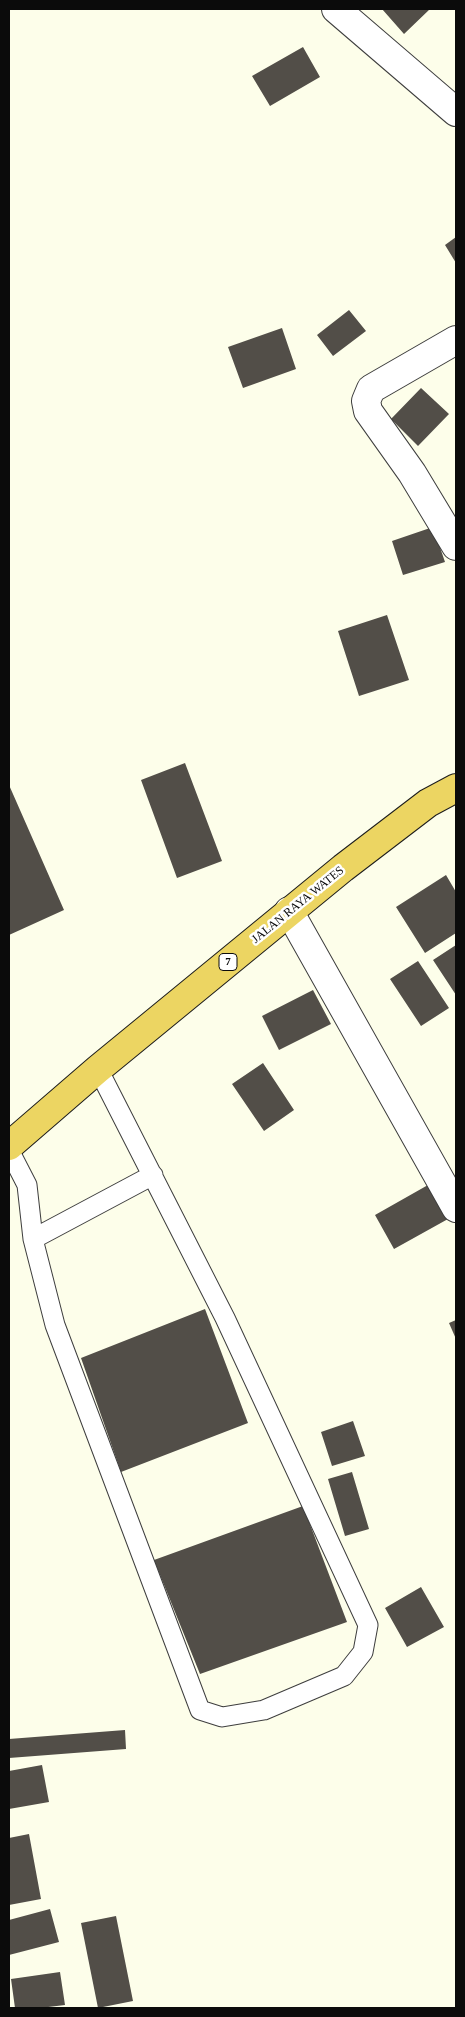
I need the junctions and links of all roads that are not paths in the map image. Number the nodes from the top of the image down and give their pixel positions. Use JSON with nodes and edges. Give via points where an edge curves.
{"nodes":[{"id":1,"x":336,"y":9,"type":"edge"},
{"id":2,"x":456,"y":112,"type":"edge"},
{"id":3,"x":456,"y":340,"type":"edge"},
{"id":4,"x":456,"y":546,"type":"edge"},
{"id":5,"x":456,"y":788,"type":"edge"},
{"id":6,"x":290,"y":911,"type":"junction"},
{"id":7,"x":98,"y":1069,"type":"junction"},
{"id":8,"x":9,"y":1148,"type":"edge"},
{"id":9,"x":153,"y":1175,"type":"junction"},
{"id":10,"x":456,"y":1208,"type":"edge"},
{"id":11,"x":33,"y":1239,"type":"junction"}],
"edges":[{"from":1,"to":2,"type":"street"},
{"from":3,"to":4,"type":"street","via":[[371,389],[366,401],[368,412],[412,474]]},
{"from":5,"to":6,"type":"highway","name":"JALAN RAYA WATES","number":"7","via":[[428,804]]},
{"from":6,"to":7,"type":"highway","name":"JALAN RAYA WATES","number":"7"},
{"from":6,"to":10,"type":"street"},
{"from":7,"to":8,"type":"highway","name":"JALAN RAYA WATES","number":"7"},
{"from":7,"to":9,"type":"lane"},
{"from":8,"to":11,"type":"lane","via":[[27,1185]]},
{"from":9,"to":11,"type":"lane"},
{"from":9,"to":11,"type":"lane","via":[[225,1318],[368,1625],[363,1652],[344,1676],[264,1710],[222,1718],[200,1710],[55,1325]]}]}
